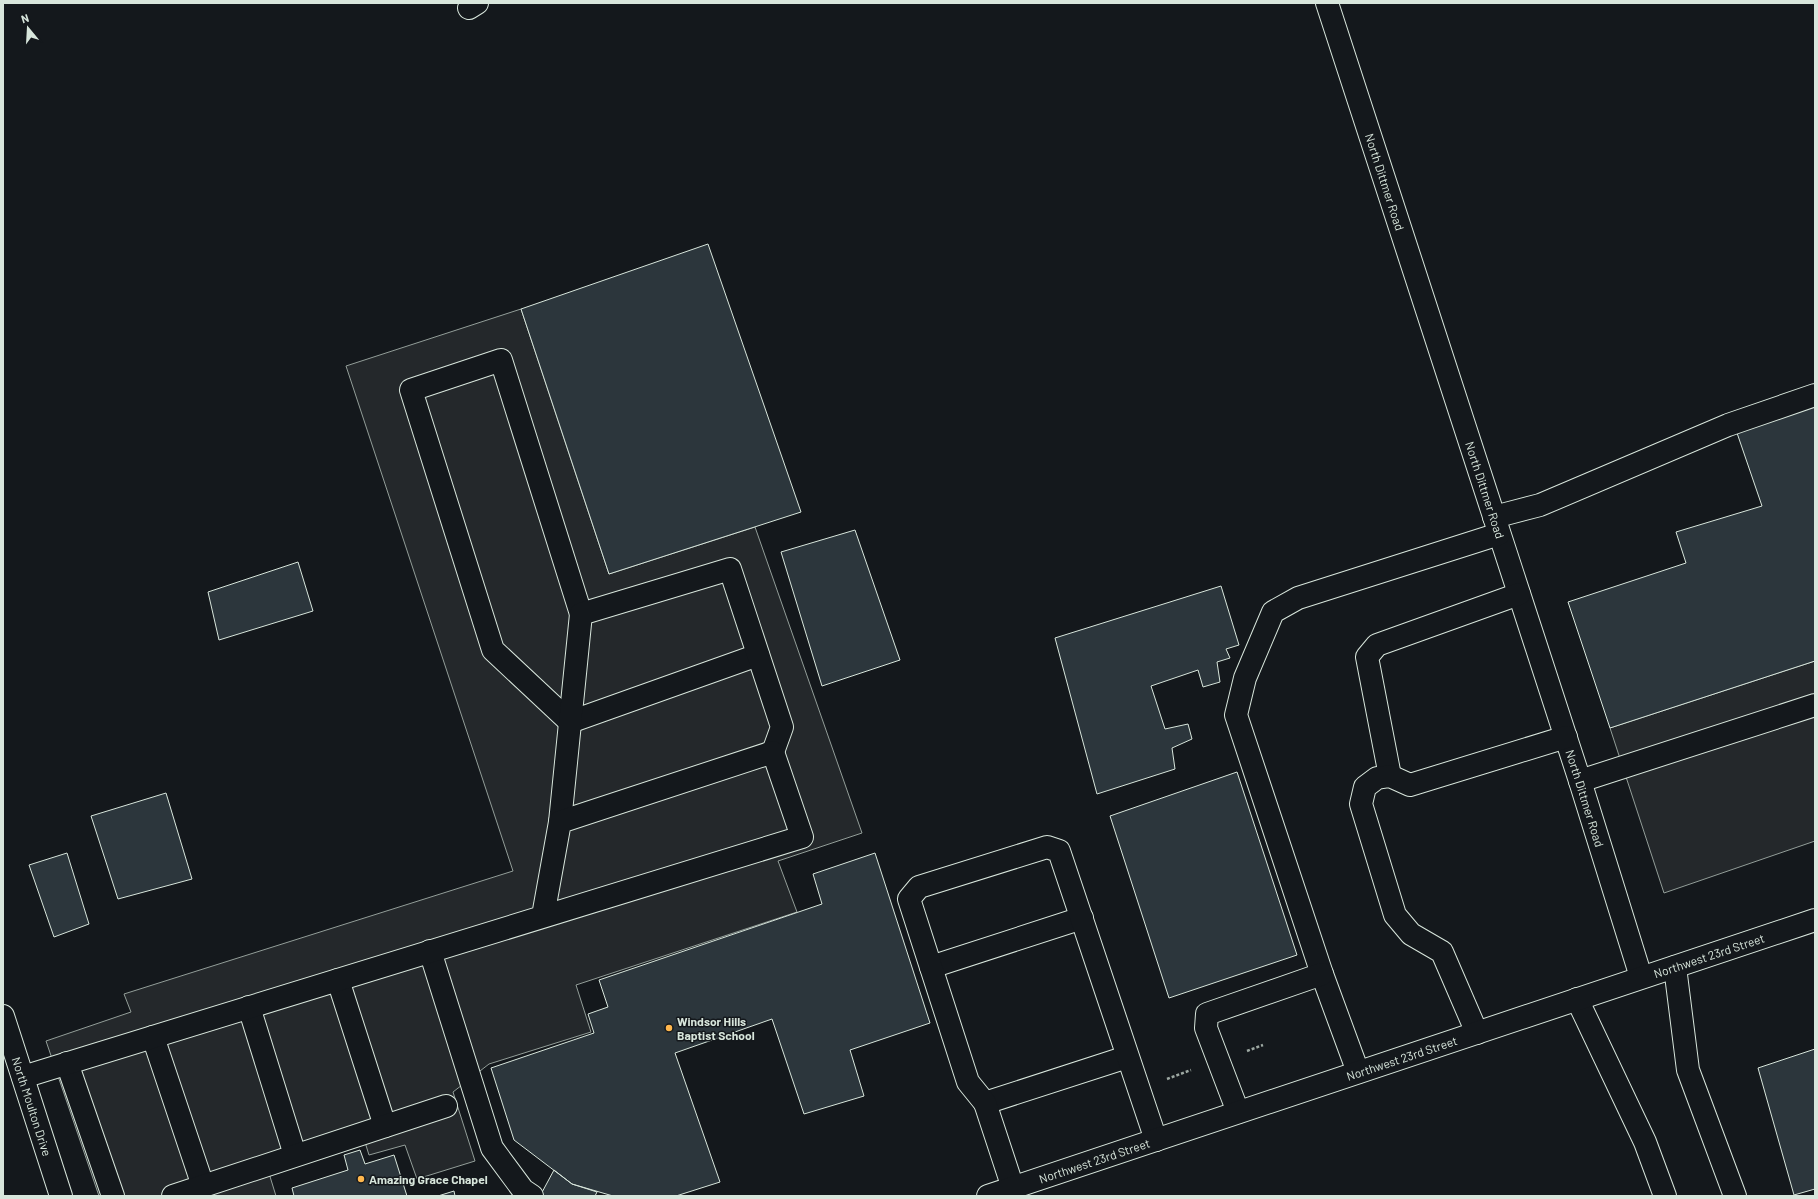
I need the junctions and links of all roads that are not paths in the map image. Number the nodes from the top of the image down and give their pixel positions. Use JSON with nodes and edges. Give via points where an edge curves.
{"nodes":[{"id":1,"x":1326,"y":3,"type":"edge"},
{"id":2,"x":1815,"y":395,"type":"edge"},
{"id":3,"x":1497,"y":526,"type":"junction"},
{"id":4,"x":1519,"y":594,"type":"junction"},
{"id":5,"x":581,"y":614,"type":"junction"},
{"id":6,"x":758,"y":656,"type":"junction"},
{"id":7,"x":1815,"y":705,"type":"edge"},
{"id":8,"x":570,"y":722,"type":"junction"},
{"id":9,"x":1566,"y":737,"type":"junction"},
{"id":10,"x":773,"y":752,"type":"junction"},
{"id":11,"x":1390,"y":776,"type":"junction"},
{"id":12,"x":1580,"y":781,"type":"junction"},
{"id":13,"x":560,"y":822,"type":"junction"},
{"id":14,"x":543,"y":916,"type":"junction"},
{"id":15,"x":1082,"y":918,"type":"junction"},
{"id":16,"x":1815,"y":920,"type":"edge"},
{"id":17,"x":430,"y":951,"type":"junction"},
{"id":18,"x":931,"y":967,"type":"junction"},
{"id":19,"x":1675,"y":967,"type":"junction"},
{"id":20,"x":1322,"y":974,"type":"junction"},
{"id":21,"x":1641,"y":977,"type":"junction"},
{"id":22,"x":338,"y":980,"type":"junction"},
{"id":23,"x":1577,"y":999,"type":"junction"},
{"id":24,"x":249,"y":1007,"type":"junction"},
{"id":25,"x":3,"y":1016,"type":"edge"},
{"id":26,"x":1477,"y":1033,"type":"junction"},
{"id":27,"x":153,"y":1037,"type":"junction"},
{"id":28,"x":1127,"y":1056,"type":"junction"},
{"id":29,"x":67,"y":1063,"type":"junction"},
{"id":30,"x":1358,"y":1072,"type":"junction"},
{"id":31,"x":23,"y":1077,"type":"junction"},
{"id":32,"x":985,"y":1103,"type":"junction"},
{"id":33,"x":446,"y":1106,"type":"dead end"},
{"id":34,"x":1238,"y":1112,"type":"junction"},
{"id":35,"x":384,"y":1126,"type":"junction"},
{"id":36,"x":1156,"y":1140,"type":"junction"},
{"id":37,"x":296,"y":1155,"type":"junction"},
{"id":38,"x":203,"y":1186,"type":"junction"},
{"id":39,"x":1013,"y":1188,"type":"junction"},
{"id":40,"x":61,"y":1196,"type":"edge"},
{"id":41,"x":113,"y":1196,"type":"edge"},
{"id":42,"x":173,"y":1196,"type":"edge"},
{"id":43,"x":532,"y":1196,"type":"edge"},
{"id":44,"x":988,"y":1196,"type":"edge"},
{"id":45,"x":1665,"y":1196,"type":"edge"},
{"id":46,"x":1735,"y":1196,"type":"edge"}],
"edges":[{"from":1,"to":3,"type":"street","name":"North Dittmer Road"},
{"from":2,"to":3,"type":"street","via":[[1728,425],[1540,505]]},
{"from":3,"to":4,"type":"street","name":"North Dittmer Road"},
{"from":3,"to":20,"type":"street","via":[[1298,598],[1273,612],[1245,678],[1236,715]]},
{"from":4,"to":9,"type":"street","name":"North Dittmer Road"},
{"from":4,"to":11,"type":"street","via":[[1377,646],[1367,657]]},
{"from":5,"to":6,"type":"street","via":[[730,569]]},
{"from":5,"to":8,"type":"street"},
{"from":5,"to":8,"type":"street","via":[[501,360],[411,390],[493,650]]},
{"from":6,"to":8,"type":"street"},
{"from":6,"to":10,"type":"street","via":[[782,727]]},
{"from":7,"to":12,"type":"street"},
{"from":8,"to":13,"type":"street"},
{"from":9,"to":11,"type":"street","via":[[1410,785]]},
{"from":9,"to":12,"type":"street","name":"North Dittmer Road"},
{"from":10,"to":13,"type":"street"},
{"from":10,"to":14,"type":"street","via":[[802,837]]},
{"from":11,"to":26,"type":"street","via":[[1377,778],[1365,787],[1361,804],[1395,914],[1411,934],[1442,952]]},
{"from":12,"to":21,"type":"street","name":"North Dittmer Road"},
{"from":13,"to":14,"type":"street"},
{"from":14,"to":17,"type":"street"},
{"from":15,"to":18,"type":"street"},
{"from":15,"to":18,"type":"street","via":[[1059,851],[1047,847],[919,887],[909,899]]},
{"from":15,"to":28,"type":"street"},
{"from":16,"to":19,"type":"street","name":"Northwest 23rd Street"},
{"from":17,"to":22,"type":"street"},
{"from":17,"to":43,"type":"street","via":[[492,1148],[522,1190]]},
{"from":18,"to":32,"type":"street","via":[[968,1082]]},
{"from":19,"to":21,"type":"street","name":"Northwest 23rd Street"},
{"from":19,"to":46,"type":"street","via":[[1688,1070]]},
{"from":20,"to":30,"type":"street"},
{"from":20,"to":34,"type":"street","via":[[1207,1014],[1206,1028]]},
{"from":21,"to":23,"type":"street","name":"Northwest 23rd Street"},
{"from":22,"to":24,"type":"street"},
{"from":22,"to":35,"type":"street"},
{"from":23,"to":26,"type":"street","name":"Northwest 23rd Street"},
{"from":23,"to":45,"type":"street","via":[[1644,1142]]},
{"from":24,"to":27,"type":"street"},
{"from":24,"to":37,"type":"street"},
{"from":25,"to":31,"type":"street","name":"North Moulton Drive"},
{"from":26,"to":30,"type":"street","name":"Northwest 23rd Street"},
{"from":27,"to":29,"type":"street"},
{"from":27,"to":38,"type":"street"},
{"from":28,"to":32,"type":"street"},
{"from":28,"to":36,"type":"street"},
{"from":29,"to":31,"type":"street"},
{"from":29,"to":41,"type":"street"},
{"from":30,"to":34,"type":"street","name":"Northwest 23rd Street"},
{"from":31,"to":40,"type":"street","name":"North Moulton Drive"},
{"from":32,"to":39,"type":"street"},
{"from":33,"to":35,"type":"street"},
{"from":34,"to":36,"type":"street","name":"Northwest 23rd Street"},
{"from":35,"to":37,"type":"street"},
{"from":36,"to":39,"type":"street","name":"Northwest 23rd Street"},
{"from":37,"to":38,"type":"street"},
{"from":38,"to":42,"type":"street"},
{"from":39,"to":44,"type":"street","name":"Northwest 23rd Street"}]}
